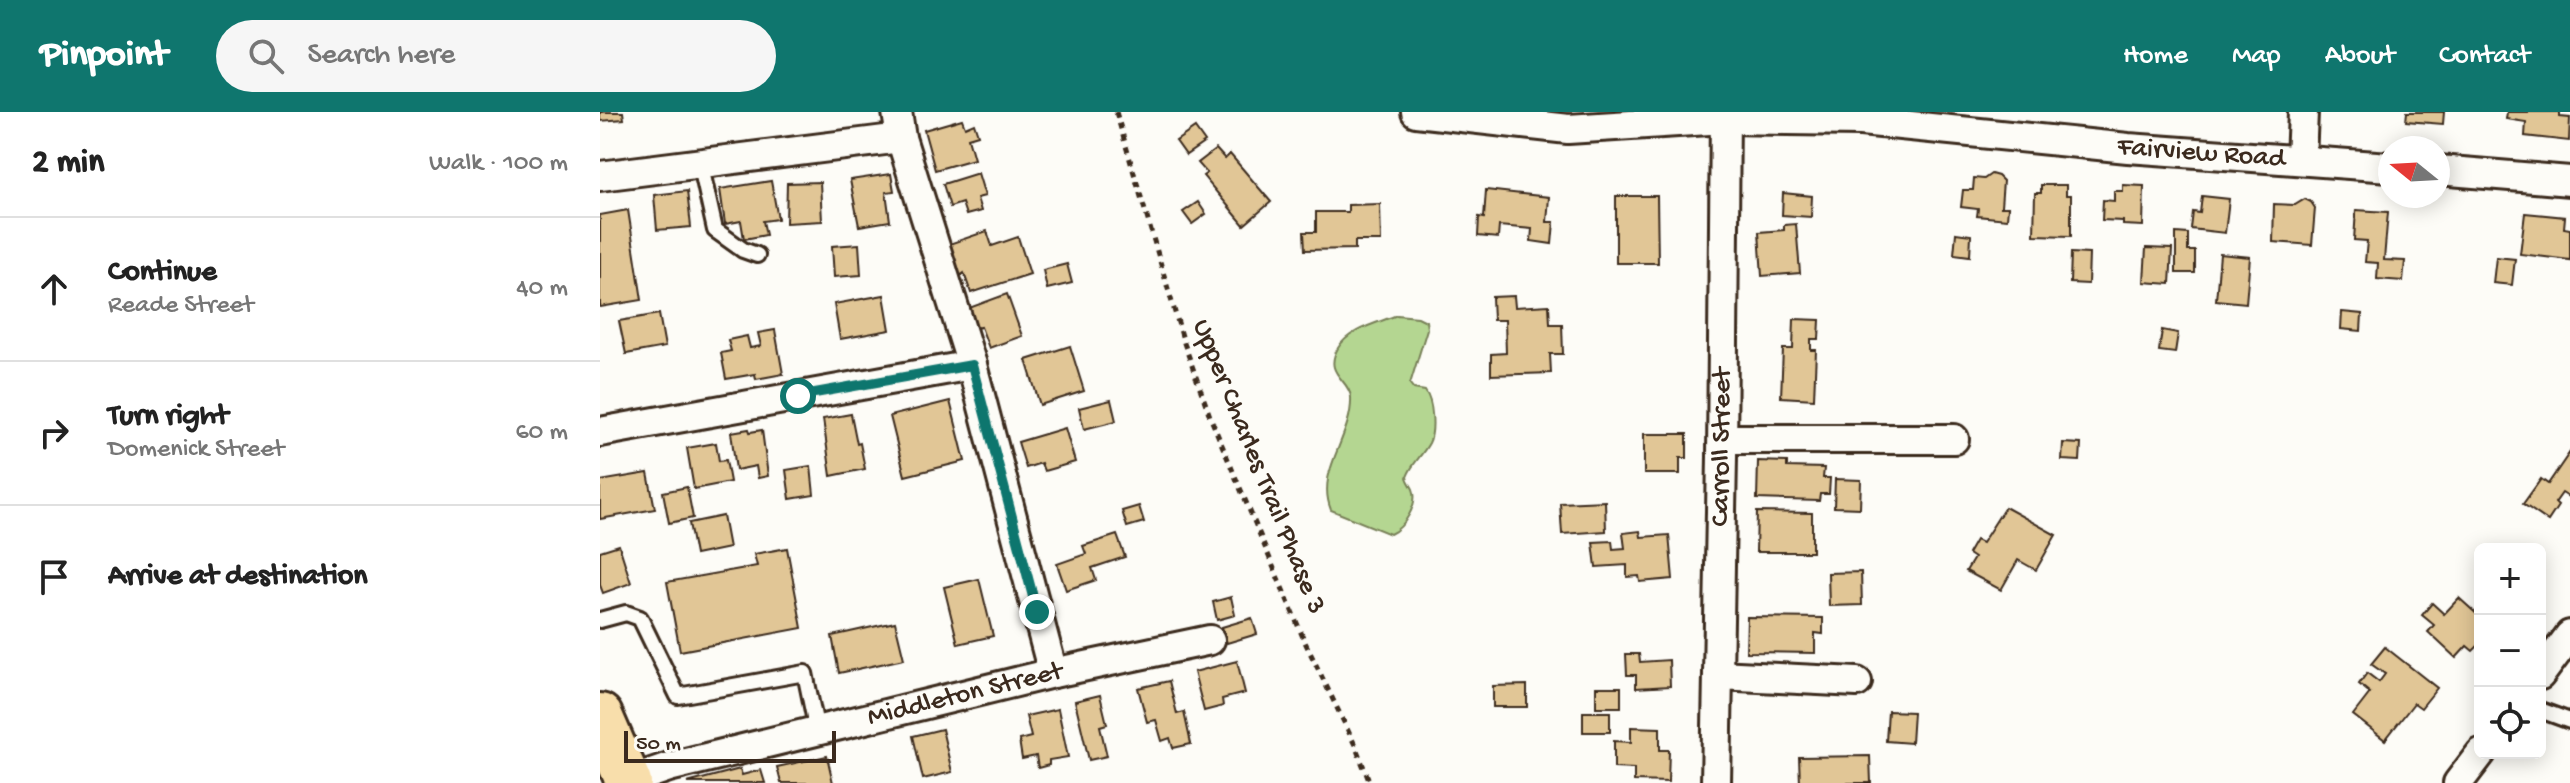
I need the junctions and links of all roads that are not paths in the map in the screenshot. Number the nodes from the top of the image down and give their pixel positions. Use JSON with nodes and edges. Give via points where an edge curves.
{"nodes":[{"id":1,"x":1416,"y":112,"type":"edge"},
{"id":2,"x":2303,"y":112,"type":"edge"},
{"id":3,"x":1725,"y":116,"type":"edge"},
{"id":4,"x":899,"y":125,"type":"edge"},
{"id":5,"x":2301,"y":160,"type":"junction"},
{"id":6,"x":700,"y":162,"type":"junction"},
{"id":7,"x":2378,"y":166,"type":"edge"},
{"id":8,"x":2450,"y":171,"type":"edge"},
{"id":9,"x":600,"y":176,"type":"edge"},
{"id":10,"x":2570,"y":181,"type":"edge"},
{"id":11,"x":757,"y":255,"type":"dead end"},
{"id":12,"x":972,"y":365,"type":"junction"},
{"id":13,"x":600,"y":432,"type":"edge"},
{"id":14,"x":1723,"y":439,"type":"junction"},
{"id":15,"x":1954,"y":439,"type":"dead end"},
{"id":16,"x":600,"y":620,"type":"edge"},
{"id":17,"x":2570,"y":635,"type":"edge"},
{"id":18,"x":1210,"y":640,"type":"dead end"},
{"id":19,"x":2546,"y":667,"type":"edge"},
{"id":20,"x":1053,"y":673,"type":"junction"},
{"id":21,"x":1718,"y":675,"type":"junction"},
{"id":22,"x":1857,"y":682,"type":"dead end"},
{"id":23,"x":2546,"y":712,"type":"edge"},
{"id":24,"x":600,"y":716,"type":"edge"},
{"id":25,"x":2570,"y":721,"type":"edge"},
{"id":26,"x":817,"y":731,"type":"junction"},
{"id":27,"x":2476,"y":759,"type":"edge"},
{"id":28,"x":628,"y":782,"type":"edge"},
{"id":29,"x":1716,"y":783,"type":"edge"},
{"id":30,"x":2458,"y":783,"type":"edge"}],
"edges":[{"from":1,"to":3,"type":"street","name":"Fairview Road","via":[[1568,129]]},
{"from":2,"to":5,"type":"street"},
{"from":3,"to":5,"type":"street","name":"Fairview Road","via":[[1861,121]]},
{"from":3,"to":14,"type":"street","name":"Carroll Street"},
{"from":4,"to":6,"type":"street"},
{"from":4,"to":12,"type":"street"},
{"from":5,"to":7,"type":"street","name":"Fairview Road"},
{"from":6,"to":9,"type":"street"},
{"from":6,"to":11,"type":"lane","via":[[715,230]]},
{"from":8,"to":10,"type":"street"},
{"from":12,"to":13,"type":"street"},
{"from":12,"to":20,"type":"street"},
{"from":14,"to":15,"type":"street"},
{"from":14,"to":21,"type":"street","name":"Carroll Street"},
{"from":16,"to":26,"type":"lane","via":[[626,613],[640,618],[678,696],[805,673]]},
{"from":17,"to":19,"type":"street"},
{"from":18,"to":20,"type":"street","name":"Middleton Street"},
{"from":20,"to":26,"type":"street","name":"Middleton Street"},
{"from":21,"to":22,"type":"street"},
{"from":21,"to":29,"type":"street","name":"Carroll Street"},
{"from":23,"to":25,"type":"lane"},
{"from":24,"to":28,"type":"main road"},
{"from":26,"to":28,"type":"street","name":"Middleton Street"},
{"from":27,"to":30,"type":"street"}]}
